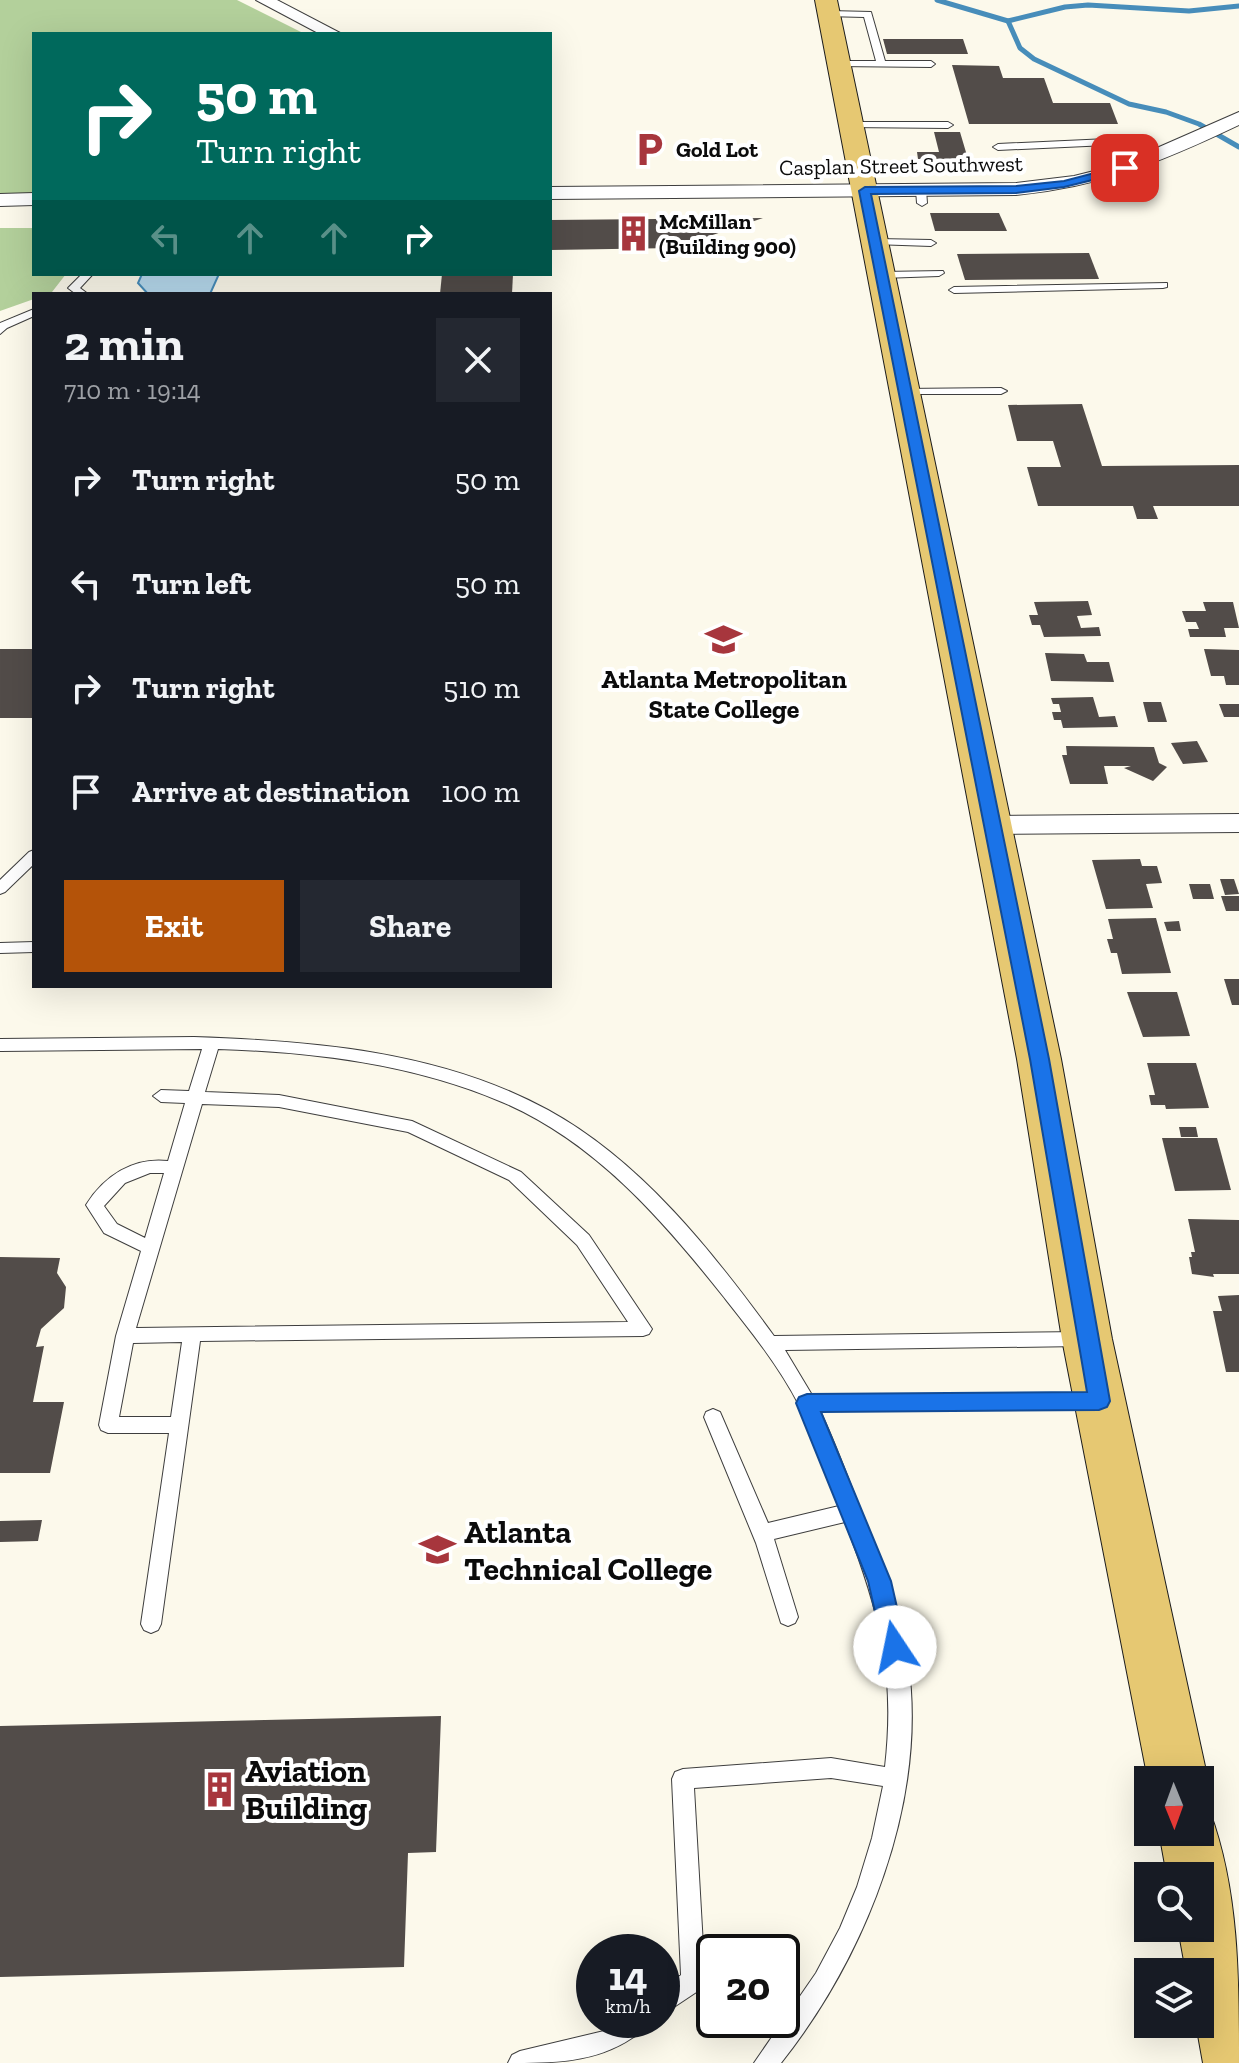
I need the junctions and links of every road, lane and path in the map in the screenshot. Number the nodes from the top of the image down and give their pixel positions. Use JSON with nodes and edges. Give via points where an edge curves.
{"nodes":[{"id":1,"x":264,"y":0,"type":"edge"},
{"id":2,"x":828,"y":7,"type":"edge"},
{"id":3,"x":329,"y":32,"type":"edge"},
{"id":4,"x":839,"y":64,"type":"junction"},
{"id":5,"x":881,"y":64,"type":"junction"},
{"id":6,"x":931,"y":64,"type":"dead end"},
{"id":7,"x":1239,"y":118,"type":"edge"},
{"id":8,"x":851,"y":125,"type":"junction"},
{"id":9,"x":901,"y":125,"type":"junction"},
{"id":10,"x":948,"y":125,"type":"dead end"},
{"id":11,"x":904,"y":136,"type":"dead end"},
{"id":12,"x":998,"y":147,"type":"dead end"},
{"id":13,"x":1156,"y":156,"type":"junction"},
{"id":14,"x":1106,"y":175,"type":"junction"},
{"id":15,"x":865,"y":191,"type":"junction"},
{"id":16,"x":552,"y":193,"type":"edge"},
{"id":17,"x":1123,"y":196,"type":"dead end"},
{"id":18,"x":32,"y":199,"type":"edge"},
{"id":19,"x":0,"y":200,"type":"edge"},
{"id":20,"x":931,"y":243,"type":"dead end"},
{"id":21,"x":880,"y":259,"type":"junction"},
{"id":22,"x":939,"y":273,"type":"dead end"},
{"id":23,"x":86,"y":276,"type":"edge"},
{"id":24,"x":1163,"y":285,"type":"dead end"},
{"id":25,"x":954,"y":290,"type":"dead end"},
{"id":26,"x":73,"y":292,"type":"edge"},
{"id":27,"x":32,"y":313,"type":"edge"},
{"id":28,"x":1,"y":328,"type":"edge"},
{"id":29,"x":1001,"y":391,"type":"dead end"},
{"id":30,"x":903,"y":392,"type":"junction"},
{"id":31,"x":1239,"y":823,"type":"edge"},
{"id":32,"x":993,"y":825,"type":"junction"},
{"id":33,"x":32,"y":857,"type":"edge"},
{"id":34,"x":0,"y":889,"type":"edge"},
{"id":35,"x":32,"y":947,"type":"edge"},
{"id":36,"x":0,"y":948,"type":"edge"},
{"id":37,"x":211,"y":1044,"type":"junction"},
{"id":38,"x":0,"y":1045,"type":"edge"},
{"id":39,"x":161,"y":1096,"type":"dead end"},
{"id":40,"x":196,"y":1096,"type":"junction"},
{"id":41,"x":175,"y":1168,"type":"junction"},
{"id":42,"x":151,"y":1247,"type":"junction"},
{"id":43,"x":192,"y":1334,"type":"junction"},
{"id":44,"x":125,"y":1336,"type":"junction"},
{"id":45,"x":1087,"y":1339,"type":"junction"},
{"id":46,"x":770,"y":1343,"type":"junction"},
{"id":47,"x":1099,"y":1401,"type":"junction"},
{"id":48,"x":807,"y":1403,"type":"junction"},
{"id":49,"x":713,"y":1417,"type":"dead end"},
{"id":50,"x":179,"y":1425,"type":"junction"},
{"id":51,"x":851,"y":1512,"type":"junction"},
{"id":52,"x":762,"y":1533,"type":"junction"},
{"id":53,"x":788,"y":1617,"type":"dead end"},
{"id":54,"x":151,"y":1624,"type":"dead end"},
{"id":55,"x":1175,"y":1766,"type":"edge"},
{"id":56,"x":894,"y":1778,"type":"junction"},
{"id":57,"x":1212,"y":1942,"type":"edge"},
{"id":58,"x":680,"y":1990,"type":"edge"},
{"id":59,"x":613,"y":2038,"type":"edge"},
{"id":60,"x":520,"y":2063,"type":"edge"},
{"id":61,"x":766,"y":2063,"type":"edge"},
{"id":62,"x":1236,"y":2063,"type":"edge"}],
"edges":[{"from":1,"to":3,"type":"street"},
{"from":2,"to":4,"type":"main road"},
{"from":2,"to":5,"type":"lane","via":[[868,14]]},
{"from":4,"to":5,"type":"lane"},
{"from":4,"to":8,"type":"main road"},
{"from":5,"to":6,"type":"lane"},
{"from":7,"to":13,"type":"street","name":"Casplan Street Southwest"},
{"from":8,"to":9,"type":"lane"},
{"from":8,"to":15,"type":"main road"},
{"from":9,"to":10,"type":"lane"},
{"from":9,"to":11,"type":"lane"},
{"from":12,"to":13,"type":"lane","via":[[1108,142]]},
{"from":13,"to":14,"type":"street","name":"Casplan Street Southwest"},
{"from":14,"to":15,"type":"street","name":"Casplan Street Southwest","via":[[1064,184],[1006,184],[921,196]]},
{"from":14,"to":17,"type":"lane"},
{"from":15,"to":16,"type":"street","name":"Casplan Street Southwest"},
{"from":15,"to":21,"type":"main road"},
{"from":18,"to":19,"type":"street"},
{"from":20,"to":21,"type":"lane"},
{"from":21,"to":22,"type":"lane"},
{"from":21,"to":30,"type":"main road"},
{"from":23,"to":26,"type":"lane"},
{"from":24,"to":25,"type":"lane"},
{"from":27,"to":28,"type":"lane"},
{"from":29,"to":30,"type":"lane"},
{"from":30,"to":32,"type":"main road"},
{"from":31,"to":32,"type":"street"},
{"from":32,"to":45,"type":"main road"},
{"from":33,"to":34,"type":"lane"},
{"from":35,"to":36,"type":"lane"},
{"from":37,"to":38,"type":"lane"},
{"from":37,"to":40,"type":"lane"},
{"from":37,"to":46,"type":"lane","via":[[301,1048],[420,1066],[470,1082],[549,1119],[601,1153],[661,1210]]},
{"from":39,"to":40,"type":"lane"},
{"from":40,"to":41,"type":"lane"},
{"from":40,"to":43,"type":"lane","via":[[279,1101],[412,1127],[515,1176],[583,1240],[643,1329]]},
{"from":41,"to":42,"type":"lane"},
{"from":41,"to":42,"type":"lane","via":[[157,1165],[127,1172],[108,1184],[95,1205],[102,1223]]},
{"from":42,"to":44,"type":"lane"},
{"from":43,"to":44,"type":"lane"},
{"from":43,"to":50,"type":"lane"},
{"from":44,"to":50,"type":"lane","via":[[108,1425]]},
{"from":45,"to":46,"type":"lane"},
{"from":45,"to":47,"type":"main road"},
{"from":46,"to":48,"type":"lane"},
{"from":47,"to":48,"type":"lane"},
{"from":47,"to":55,"type":"main road"},
{"from":48,"to":51,"type":"lane"},
{"from":49,"to":52,"type":"lane"},
{"from":50,"to":54,"type":"lane"},
{"from":51,"to":52,"type":"lane"},
{"from":51,"to":56,"type":"lane","via":[[879,1581],[895,1647],[900,1685]]},
{"from":52,"to":53,"type":"lane"},
{"from":56,"to":58,"type":"lane","via":[[831,1768],[683,1779],[693,1981]]},
{"from":56,"to":61,"type":"lane","via":[[857,1921],[823,1984]]},
{"from":57,"to":62,"type":"main road"},
{"from":59,"to":60,"type":"lane"}]}
